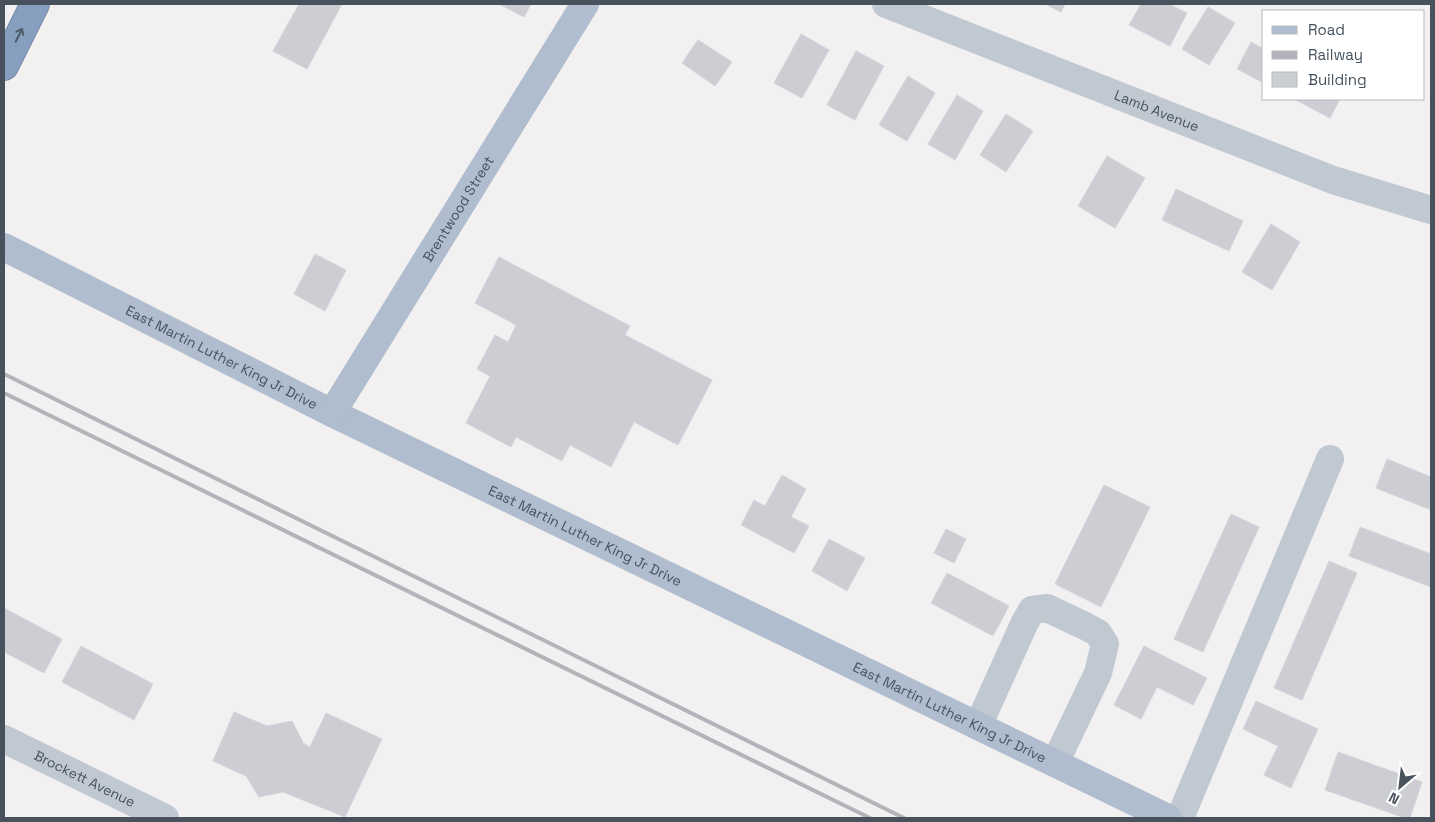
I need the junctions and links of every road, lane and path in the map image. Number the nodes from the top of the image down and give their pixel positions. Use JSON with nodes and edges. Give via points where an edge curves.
{"nodes":[{"id":1,"x":35,"y":4,"type":"edge"},
{"id":2,"x":585,"y":4,"type":"edge"},
{"id":3,"x":886,"y":4,"type":"edge"},
{"id":4,"x":4,"y":66,"type":"edge"},
{"id":5,"x":1431,"y":210,"type":"edge"},
{"id":6,"x":4,"y":248,"type":"edge"},
{"id":7,"x":332,"y":413,"type":"junction"},
{"id":8,"x":1330,"y":459,"type":"dead end"},
{"id":9,"x":978,"y":726,"type":"junction"},
{"id":10,"x":4,"y":739,"type":"edge"},
{"id":11,"x":1056,"y":763,"type":"junction"},
{"id":12,"x":165,"y":818,"type":"edge"},
{"id":13,"x":1168,"y":818,"type":"edge"},
{"id":14,"x":1180,"y":818,"type":"edge"}],
"edges":[{"from":4,"to":1,"type":"highway","one_way":true},
{"from":2,"to":7,"type":"main road","name":"Brentwood Street"},
{"from":3,"to":5,"type":"street","name":"Lamb Avenue","via":[[1333,180]]},
{"from":6,"to":7,"type":"main road","name":"East Martin Luther King Jr Drive"},
{"from":7,"to":9,"type":"main road","name":"East Martin Luther King Jr Drive"},
{"from":8,"to":14,"type":"street"},
{"from":9,"to":11,"type":"main road","name":"East Martin Luther King Jr Drive"},
{"from":9,"to":11,"type":"street","via":[[1032,610],[1047,608],[1098,632],[1105,644],[1098,673]]},
{"from":10,"to":12,"type":"street","name":"Brockett Avenue"},
{"from":11,"to":13,"type":"main road","name":"East Martin Luther King Jr Drive"}]}
